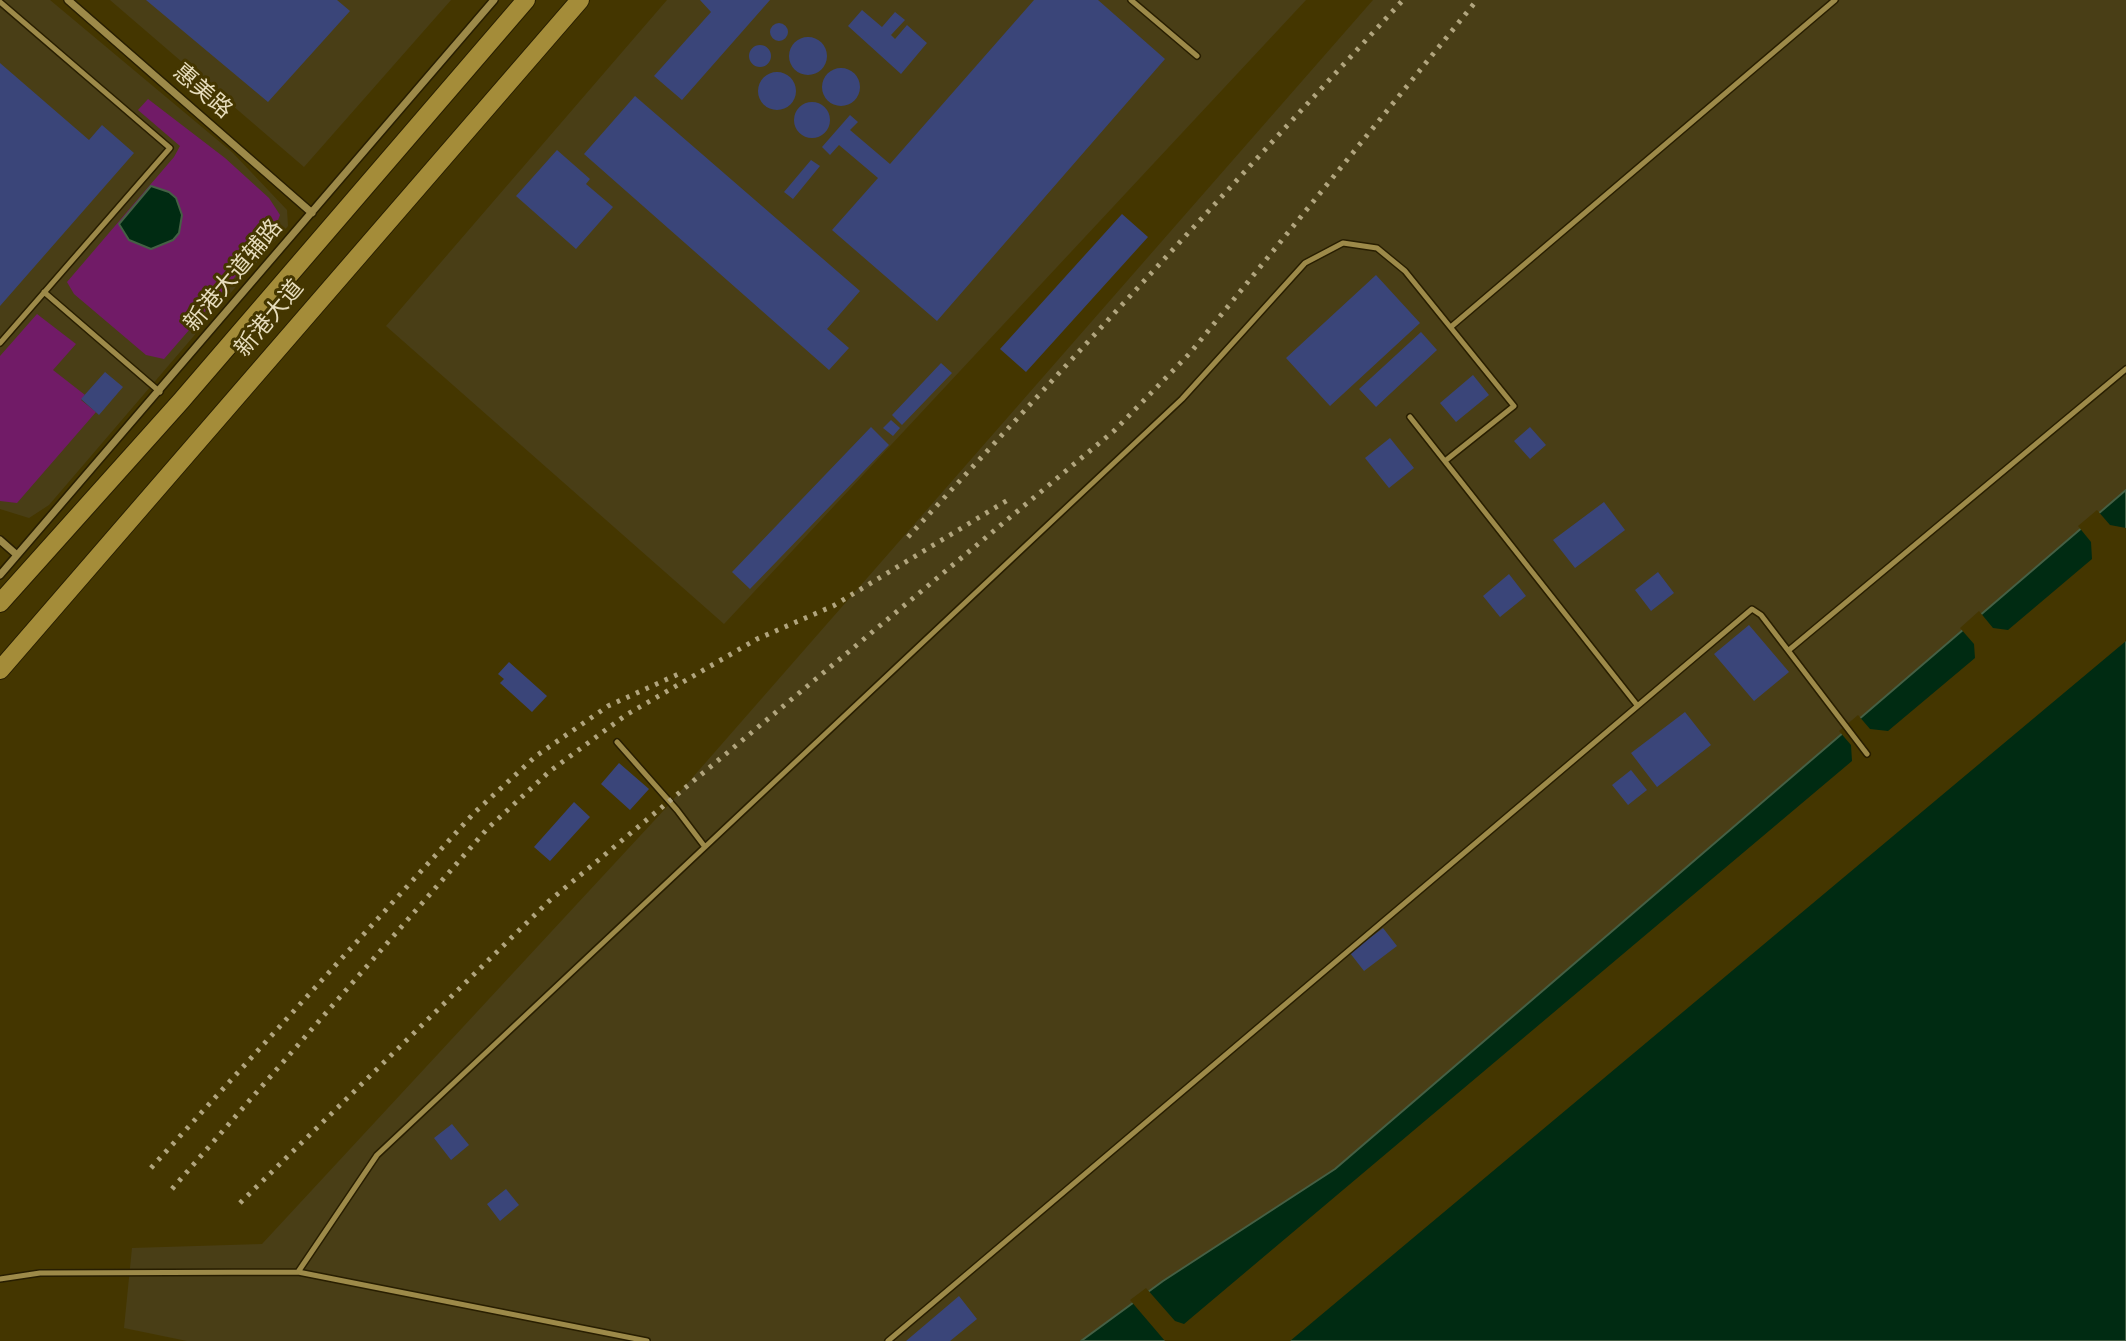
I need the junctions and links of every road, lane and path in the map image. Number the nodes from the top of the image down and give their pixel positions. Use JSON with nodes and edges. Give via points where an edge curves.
{"nodes":[{"id":1,"x":68,"y":0,"type":"edge"},
{"id":2,"x":494,"y":0,"type":"edge"},
{"id":3,"x":526,"y":0,"type":"edge"},
{"id":4,"x":580,"y":0,"type":"edge"},
{"id":5,"x":1131,"y":0,"type":"edge"},
{"id":6,"x":1835,"y":0,"type":"edge"},
{"id":7,"x":0,"y":2,"type":"edge"},
{"id":8,"x":1197,"y":56,"type":"dead end"},
{"id":9,"x":312,"y":213,"type":"junction"},
{"id":10,"x":44,"y":292,"type":"junction"},
{"id":11,"x":1452,"y":326,"type":"junction"},
{"id":12,"x":0,"y":343,"type":"edge"},
{"id":13,"x":2126,"y":369,"type":"edge"},
{"id":14,"x":160,"y":392,"type":"junction"},
{"id":15,"x":1410,"y":417,"type":"dead end"},
{"id":16,"x":1445,"y":461,"type":"junction"},
{"id":17,"x":0,"y":540,"type":"edge"},
{"id":18,"x":17,"y":555,"type":"junction"},
{"id":19,"x":0,"y":575,"type":"edge"},
{"id":20,"x":0,"y":603,"type":"edge"},
{"id":21,"x":1789,"y":650,"type":"junction"},
{"id":22,"x":0,"y":670,"type":"edge"},
{"id":23,"x":1637,"y":705,"type":"junction"},
{"id":24,"x":617,"y":743,"type":"dead end"},
{"id":25,"x":1867,"y":754,"type":"dead end"},
{"id":26,"x":705,"y":847,"type":"junction"},
{"id":27,"x":298,"y":1272,"type":"junction"},
{"id":28,"x":0,"y":1279,"type":"edge"},
{"id":29,"x":647,"y":1341,"type":"edge"},
{"id":30,"x":888,"y":1341,"type":"edge"}],
"edges":[{"from":1,"to":9,"type":"street","name":"惠美路"},
{"from":2,"to":9,"type":"street","name":"新港大道辅路"},
{"from":3,"to":20,"type":"main road","name":"新港大道","via":[[181,401]]},
{"from":4,"to":22,"type":"main road","name":"新港大道"},
{"from":5,"to":8,"type":"lane"},
{"from":6,"to":11,"type":"lane"},
{"from":7,"to":10,"type":"lane","via":[[170,148]]},
{"from":9,"to":14,"type":"street","name":"新港大道辅路"},
{"from":10,"to":12,"type":"lane"},
{"from":10,"to":14,"type":"lane"},
{"from":11,"to":16,"type":"lane","via":[[1514,406]]},
{"from":11,"to":26,"type":"lane","via":[[1405,271],[1377,248],[1343,243],[1305,263],[1182,400]]},
{"from":13,"to":21,"type":"lane"},
{"from":14,"to":18,"type":"street","name":"新港大道辅路"},
{"from":15,"to":16,"type":"lane"},
{"from":16,"to":23,"type":"lane"},
{"from":17,"to":18,"type":"street"},
{"from":18,"to":19,"type":"street","name":"新港大道辅路"},
{"from":21,"to":23,"type":"lane","via":[[1752,609]]},
{"from":21,"to":25,"type":"lane"},
{"from":23,"to":30,"type":"lane"},
{"from":24,"to":26,"type":"lane"},
{"from":26,"to":27,"type":"lane","via":[[377,1155]]},
{"from":27,"to":28,"type":"lane","via":[[40,1273]]},
{"from":27,"to":29,"type":"lane"}]}
